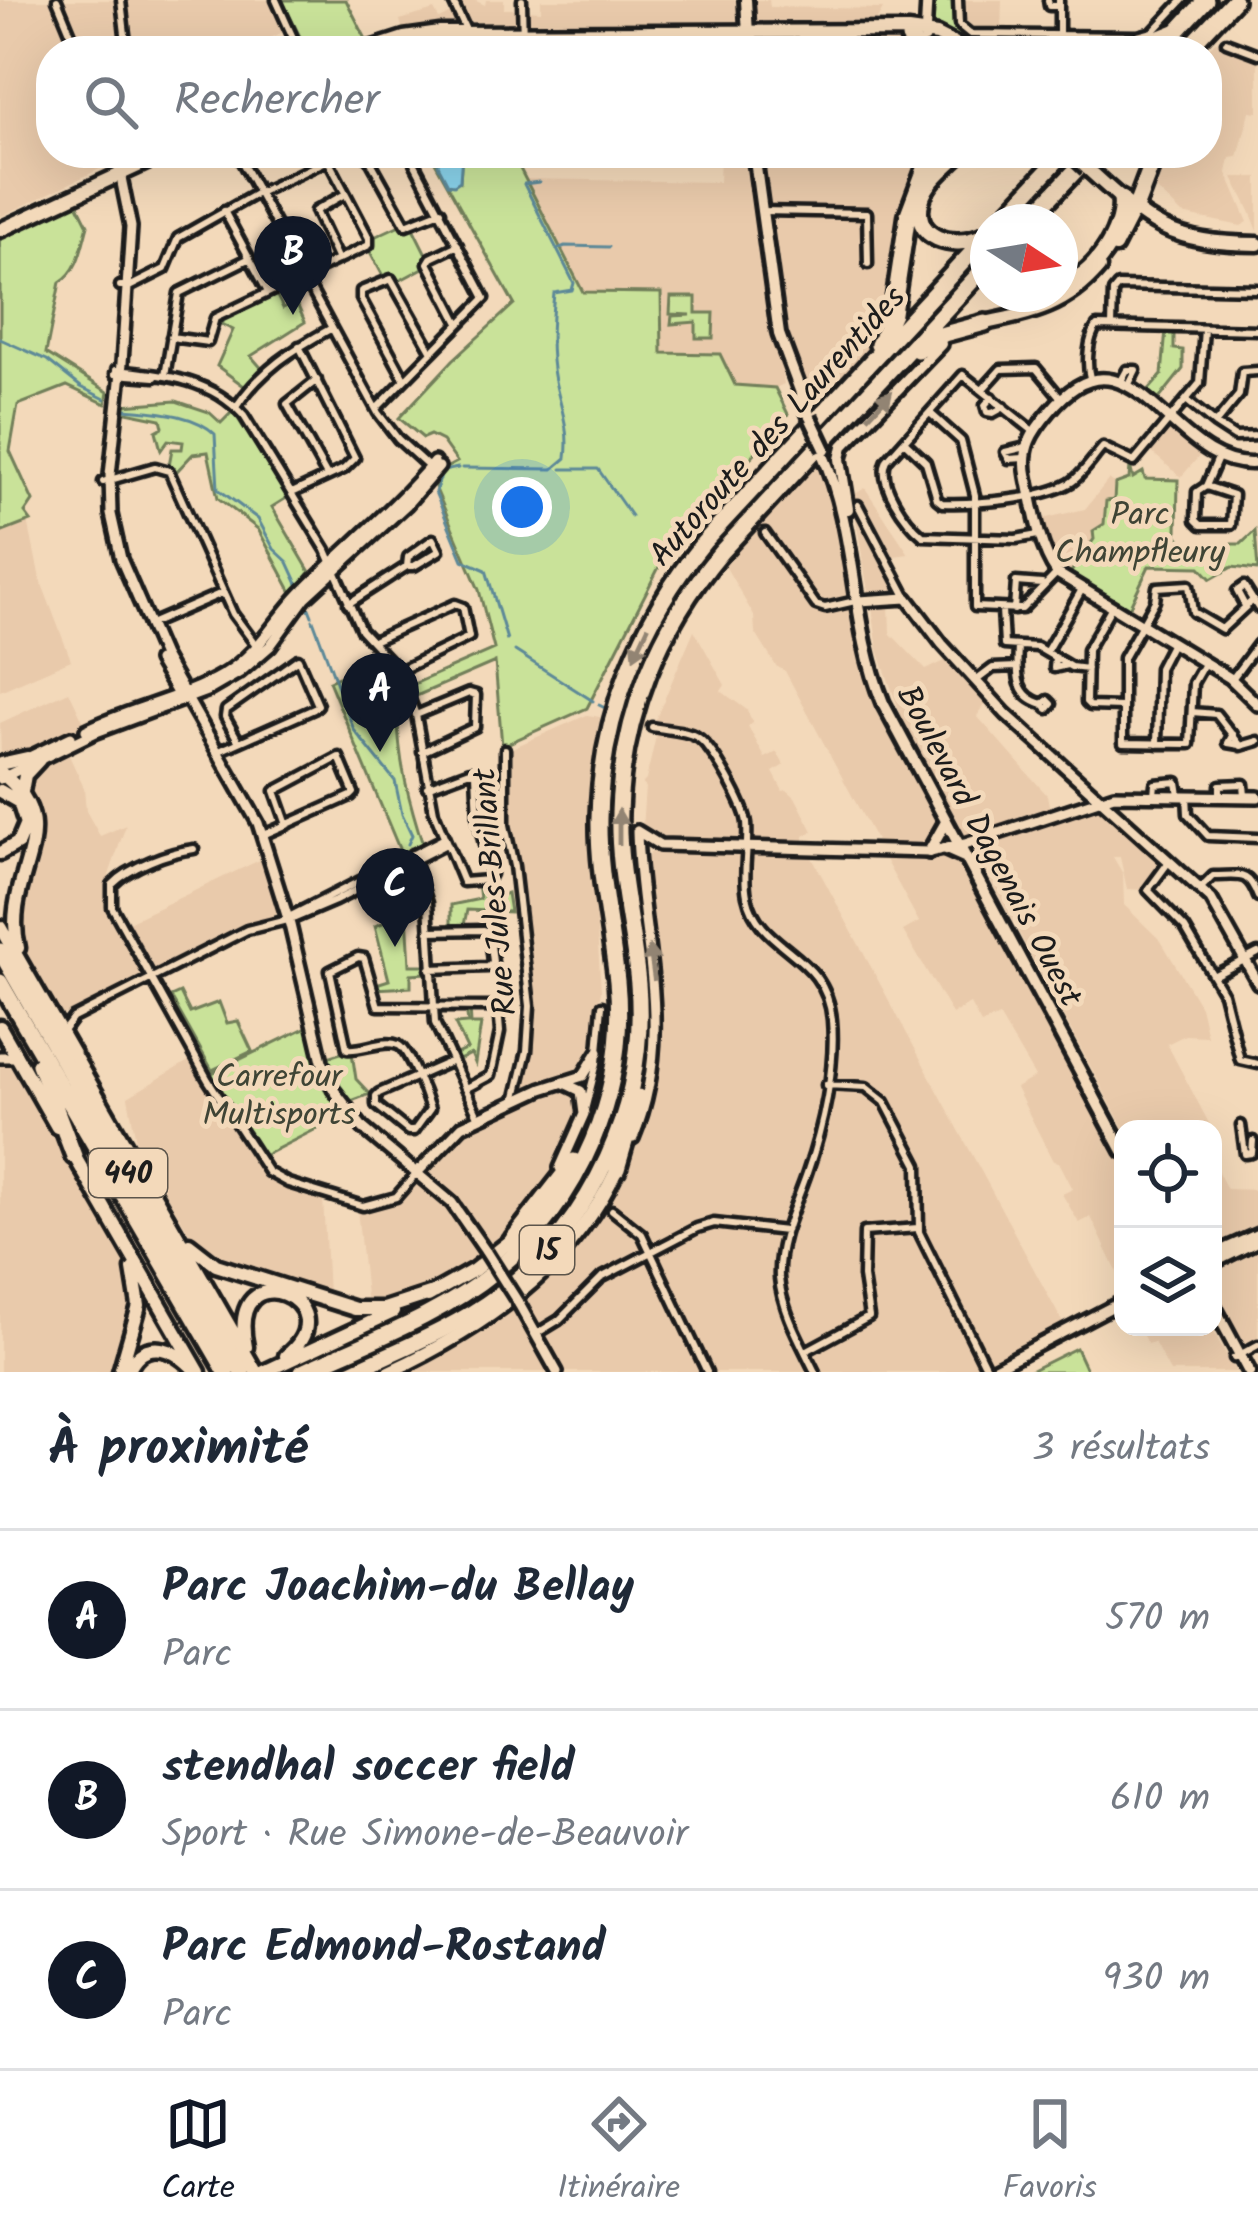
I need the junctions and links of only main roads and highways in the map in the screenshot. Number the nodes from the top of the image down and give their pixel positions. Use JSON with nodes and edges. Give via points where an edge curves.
{"nodes":[{"id":1,"x":746,"y":0,"type":"edge"},
{"id":2,"x":1206,"y":0,"type":"edge"},
{"id":3,"x":1231,"y":4,"type":"edge"},
{"id":4,"x":1178,"y":31,"type":"junction"},
{"id":5,"x":463,"y":32,"type":"junction"},
{"id":6,"x":420,"y":36,"type":"edge"},
{"id":7,"x":448,"y":36,"type":"edge"},
{"id":8,"x":503,"y":36,"type":"edge"},
{"id":9,"x":744,"y":36,"type":"edge"},
{"id":10,"x":1166,"y":36,"type":"edge"},
{"id":11,"x":1173,"y":36,"type":"edge"},
{"id":12,"x":1200,"y":36,"type":"edge"},
{"id":13,"x":1207,"y":36,"type":"edge"},
{"id":14,"x":110,"y":168,"type":"edge"},
{"id":15,"x":756,"y":168,"type":"edge"},
{"id":16,"x":925,"y":168,"type":"edge"},
{"id":17,"x":945,"y":168,"type":"edge"},
{"id":18,"x":1056,"y":168,"type":"edge"},
{"id":19,"x":1083,"y":168,"type":"edge"},
{"id":20,"x":1096,"y":168,"type":"edge"},
{"id":21,"x":1148,"y":168,"type":"edge"},
{"id":22,"x":1019,"y":204,"type":"edge"},
{"id":23,"x":1046,"y":204,"type":"edge"},
{"id":24,"x":1130,"y":205,"type":"junction"},
{"id":25,"x":1148,"y":222,"type":"junction"},
{"id":26,"x":0,"y":226,"type":"edge"},
{"id":27,"x":1126,"y":227,"type":"junction"},
{"id":28,"x":1258,"y":240,"type":"edge"},
{"id":29,"x":970,"y":242,"type":"edge"},
{"id":30,"x":970,"y":254,"type":"edge"},
{"id":31,"x":1078,"y":278,"type":"edge"},
{"id":32,"x":970,"y":283,"type":"edge"},
{"id":33,"x":985,"y":323,"type":"junction"},
{"id":34,"x":868,"y":364,"type":"junction"},
{"id":35,"x":874,"y":388,"type":"junction"},
{"id":36,"x":827,"y":459,"type":"junction"},
{"id":37,"x":853,"y":507,"type":"junction"},
{"id":38,"x":862,"y":600,"type":"junction"},
{"id":39,"x":1,"y":772,"type":"edge"},
{"id":40,"x":0,"y":791,"type":"edge"},
{"id":41,"x":22,"y":792,"type":"junction"},
{"id":42,"x":946,"y":822,"type":"junction"},
{"id":43,"x":958,"y":849,"type":"junction"},
{"id":44,"x":929,"y":852,"type":"road end"},
{"id":45,"x":0,"y":853,"type":"edge"},
{"id":46,"x":0,"y":927,"type":"edge"},
{"id":47,"x":633,"y":943,"type":"junction"},
{"id":48,"x":0,"y":951,"type":"edge"},
{"id":49,"x":15,"y":978,"type":"edge"},
{"id":50,"x":25,"y":1026,"type":"junction"},
{"id":51,"x":3,"y":1031,"type":"edge"},
{"id":52,"x":71,"y":1052,"type":"junction"},
{"id":53,"x":630,"y":1091,"type":"junction"},
{"id":54,"x":605,"y":1106,"type":"junction"},
{"id":55,"x":1114,"y":1122,"type":"edge"},
{"id":56,"x":1114,"y":1135,"type":"edge"},
{"id":57,"x":74,"y":1156,"type":"junction"},
{"id":58,"x":617,"y":1169,"type":"joint"},
{"id":59,"x":596,"y":1210,"type":"junction"},
{"id":60,"x":612,"y":1210,"type":"road end"},
{"id":61,"x":169,"y":1221,"type":"junction"},
{"id":62,"x":121,"y":1237,"type":"junction"},
{"id":63,"x":512,"y":1239,"type":"joint"},
{"id":64,"x":436,"y":1292,"type":"junction"},
{"id":65,"x":1222,"y":1324,"type":"edge"},
{"id":66,"x":1222,"y":1332,"type":"edge"},
{"id":67,"x":423,"y":1356,"type":"junction"},
{"id":68,"x":1237,"y":1356,"type":"junction"},
{"id":69,"x":249,"y":1369,"type":"edge"},
{"id":70,"x":383,"y":1370,"type":"edge"},
{"id":71,"x":124,"y":1372,"type":"edge"},
{"id":72,"x":198,"y":1372,"type":"edge"},
{"id":73,"x":302,"y":1372,"type":"edge"},
{"id":74,"x":351,"y":1372,"type":"edge"},
{"id":75,"x":404,"y":1372,"type":"edge"},
{"id":76,"x":1245,"y":1372,"type":"edge"}],
"edges":[{"from":1,"to":9,"type":"main road"},
{"from":2,"to":4,"type":"highway"},
{"from":3,"to":12,"type":"highway"},
{"from":3,"to":13,"type":"highway"},
{"from":4,"to":10,"type":"highway"},
{"from":4,"to":11,"type":"highway"},
{"from":5,"to":6,"type":"main road"},
{"from":5,"to":7,"type":"main road"},
{"from":5,"to":8,"type":"main road"},
{"from":14,"to":26,"type":"main road"},
{"from":15,"to":36,"type":"main road","name":"Boulevard Dagenais Ouest","bridge":true,"via":[[782,346]]},
{"from":16,"to":34,"type":"highway","via":[[908,214],[892,314]]},
{"from":17,"to":29,"type":"highway","via":[[924,193],[922,222],[949,244]]},
{"from":18,"to":22,"type":"highway"},
{"from":19,"to":23,"type":"highway"},
{"from":20,"to":24,"type":"main road"},
{"from":21,"to":24,"type":"highway"},
{"from":24,"to":25,"type":"main road"},
{"from":24,"to":27,"type":"main road"},
{"from":24,"to":28,"type":"main road","via":[[1192,232]]},
{"from":24,"to":31,"type":"highway"},
{"from":25,"to":27,"type":"main road"},
{"from":25,"to":28,"type":"main road","via":[[1198,241]]},
{"from":27,"to":33,"type":"main road","via":[[1070,297]]},
{"from":30,"to":34,"type":"highway","name":"Autoroute des Laurentides","number":"15"},
{"from":32,"to":35,"type":"highway","name":"Autoroute des Laurentides","number":"15"},
{"from":33,"to":35,"type":"highway","via":[[932,340]]},
{"from":37,"to":33,"type":"main road","one_way":true,"via":[[840,459],[846,441],[931,351]]},
{"from":34,"to":54,"type":"highway","name":"Autoroute des Laurentides","number":"15","one_way":true,"via":[[684,567],[627,673],[599,809],[619,1011]]},
{"from":47,"to":35,"type":"highway","name":"Autoroute des Laurentides","number":"15","one_way":true,"via":[[620,789],[656,653],[716,558]]},
{"from":36,"to":37,"type":"main road","name":"Boulevard Dagenais Ouest"},
{"from":36,"to":38,"type":"main road","name":"Boulevard Dagenais Ouest"},
{"from":37,"to":38,"type":"main road","name":"Boulevard Dagenais Ouest"},
{"from":38,"to":42,"type":"main road","name":"Boulevard Dagenais Ouest","via":[[879,694]]},
{"from":38,"to":43,"type":"main road","name":"Boulevard Dagenais Ouest","via":[[886,696]]},
{"from":39,"to":41,"type":"main road"},
{"from":39,"to":41,"type":"main road","via":[[33,759]]},
{"from":40,"to":45,"type":"main road","via":[[19,802],[26,821],[18,844]]},
{"from":41,"to":49,"type":"main road","via":[[32,832],[10,912]]},
{"from":42,"to":43,"type":"main road","name":"Boulevard Dagenais Ouest"},
{"from":42,"to":44,"type":"main road"},
{"from":43,"to":55,"type":"main road","name":"Boulevard Dagenais Ouest"},
{"from":43,"to":56,"type":"main road","name":"Boulevard Dagenais Ouest"},
{"from":46,"to":49,"type":"main road"},
{"from":47,"to":53,"type":"highway","name":"Autoroute des Laurentides","number":"15","via":[[639,1012]]},
{"from":47,"to":58,"type":"highway","via":[[643,1056]]},
{"from":48,"to":49,"type":"highway","number":"440"},
{"from":49,"to":50,"type":"highway","number":"440"},
{"from":49,"to":52,"type":"highway"},
{"from":49,"to":52,"type":"main road"},
{"from":49,"to":69,"type":"highway","number":"440"},
{"from":50,"to":57,"type":"highway"},
{"from":50,"to":69,"type":"highway","number":"440"},
{"from":51,"to":57,"type":"main road"},
{"from":52,"to":61,"type":"main road"},
{"from":53,"to":70,"type":"highway","via":[[604,1172],[546,1257],[474,1320]]},
{"from":53,"to":74,"type":"highway","name":"Autoroute des Laurentides","number":"15","via":[[599,1176],[537,1261],[467,1316]]},
{"from":54,"to":63,"type":"highway"},
{"from":54,"to":73,"type":"highway","name":"Autoroute des Laurentides","number":"15","via":[[565,1194],[500,1268],[442,1307]]},
{"from":57,"to":62,"type":"main road"},
{"from":58,"to":59,"type":"main road"},
{"from":59,"to":60,"type":"main road"},
{"from":59,"to":67,"type":"main road","via":[[515,1298]]},
{"from":61,"to":64,"type":"main road","via":[[212,1263],[355,1309]]},
{"from":61,"to":69,"type":"main road"},
{"from":62,"to":71,"type":"main road","via":[[140,1301]]},
{"from":62,"to":72,"type":"main road"},
{"from":63,"to":64,"type":"main road"},
{"from":64,"to":69,"type":"main road"},
{"from":65,"to":68,"type":"main road"},
{"from":66,"to":68,"type":"main road"},
{"from":67,"to":70,"type":"main road"},
{"from":67,"to":75,"type":"main road"},
{"from":68,"to":76,"type":"main road"},
{"from":69,"to":69,"type":"main road","via":[[242,1324],[248,1305],[268,1291],[294,1297],[304,1334],[293,1350]]},
{"from":71,"to":72,"type":"main road","via":[[155,1347],[174,1351]]}]}
